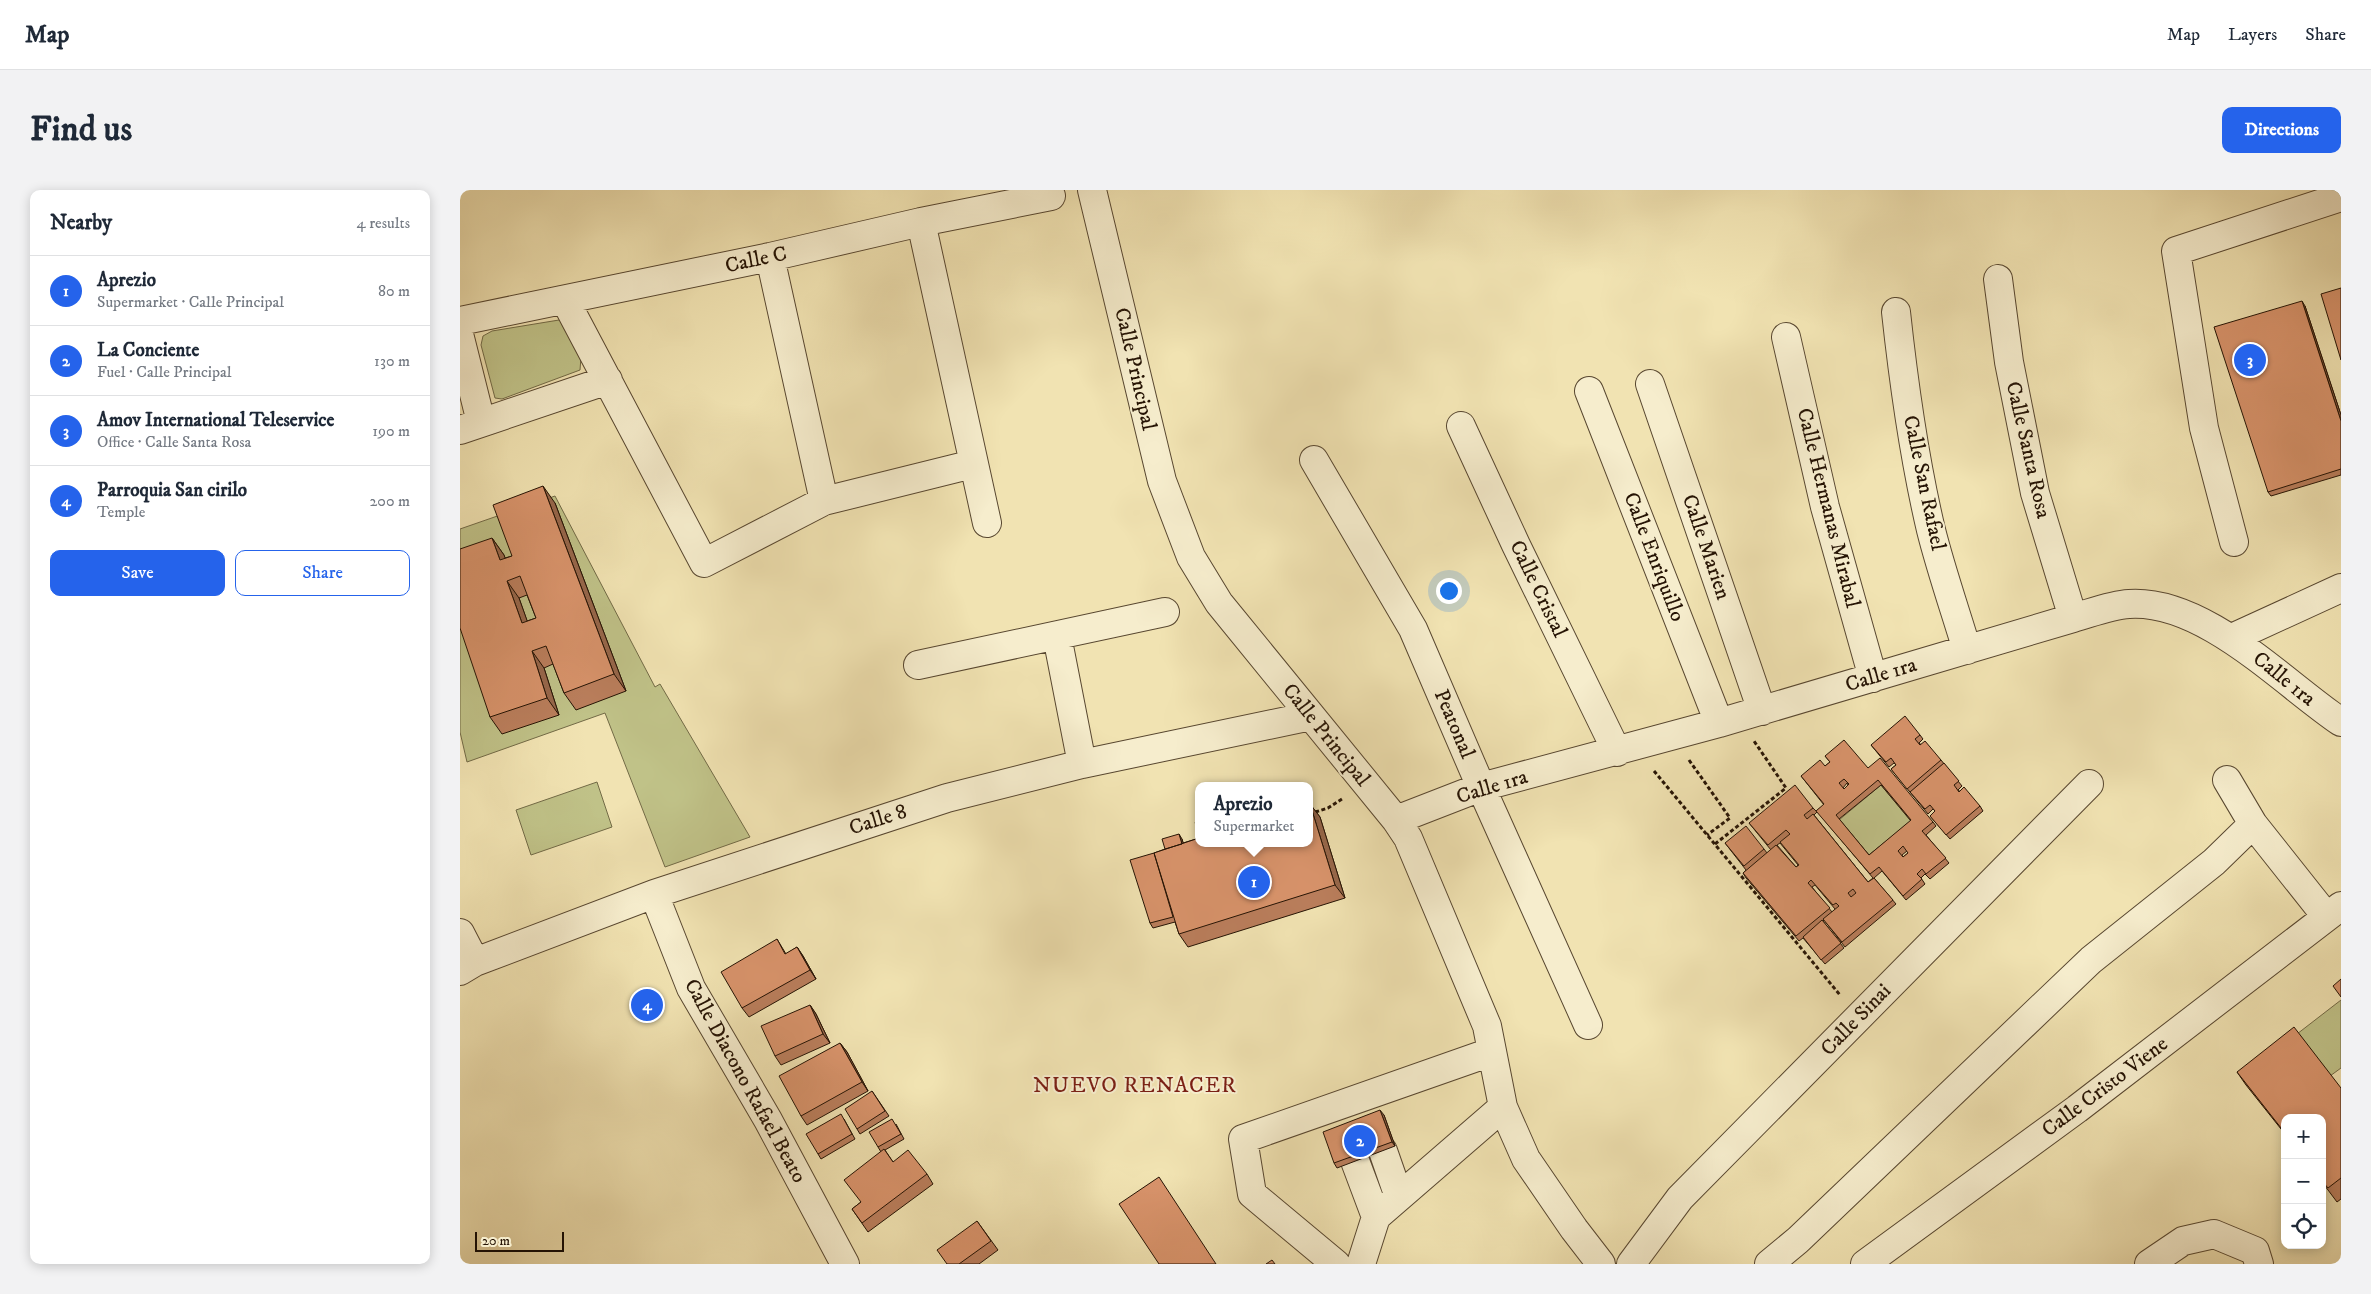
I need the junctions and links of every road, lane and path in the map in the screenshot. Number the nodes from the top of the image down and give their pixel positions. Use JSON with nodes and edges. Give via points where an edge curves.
{"nodes":[{"id":1,"x":1092,"y":190,"type":"edge"},
{"id":2,"x":1051,"y":196,"type":"dead end"},
{"id":3,"x":2341,"y":197,"type":"edge"},
{"id":4,"x":921,"y":222,"type":"junction"},
{"id":5,"x":770,"y":257,"type":"junction"},
{"id":6,"x":1998,"y":280,"type":"dead end"},
{"id":7,"x":565,"y":300,"type":"junction"},
{"id":8,"x":1896,"y":312,"type":"dead end"},
{"id":9,"x":460,"y":321,"type":"edge"},
{"id":10,"x":1786,"y":337,"type":"dead end"},
{"id":11,"x":460,"y":338,"type":"edge"},
{"id":12,"x":608,"y":380,"type":"junction"},
{"id":13,"x":1650,"y":384,"type":"dead end"},
{"id":14,"x":1589,"y":391,"type":"dead end"},
{"id":15,"x":470,"y":426,"type":"edge"},
{"id":16,"x":1461,"y":426,"type":"dead end"},
{"id":17,"x":1314,"y":460,"type":"dead end"},
{"id":18,"x":973,"y":464,"type":"junction"},
{"id":19,"x":824,"y":501,"type":"junction"},
{"id":20,"x":987,"y":523,"type":"dead end"},
{"id":21,"x":2234,"y":542,"type":"dead end"},
{"id":22,"x":2341,"y":588,"type":"edge"},
{"id":23,"x":1165,"y":612,"type":"dead end"},
{"id":24,"x":2073,"y":618,"type":"junction"},
{"id":25,"x":1057,"y":636,"type":"junction"},
{"id":26,"x":2232,"y":638,"type":"junction"},
{"id":27,"x":1967,"y":650,"type":"junction"},
{"id":28,"x":918,"y":665,"type":"dead end"},
{"id":29,"x":1873,"y":678,"type":"junction"},
{"id":30,"x":1762,"y":711,"type":"junction"},
{"id":31,"x":1311,"y":716,"type":"junction"},
{"id":32,"x":2341,"y":722,"type":"edge"},
{"id":33,"x":1719,"y":723,"type":"junction"},
{"id":34,"x":1752,"y":738,"type":"dead end"},
{"id":35,"x":1617,"y":752,"type":"junction"},
{"id":36,"x":1688,"y":758,"type":"dead end"},
{"id":37,"x":1082,"y":764,"type":"junction"},
{"id":38,"x":1652,"y":768,"type":"dead end"},
{"id":39,"x":2227,"y":780,"type":"dead end"},
{"id":40,"x":1365,"y":782,"type":"junction"},
{"id":41,"x":2089,"y":784,"type":"dead end"},
{"id":42,"x":1481,"y":788,"type":"junction"},
{"id":43,"x":1313,"y":813,"type":"edge"},
{"id":44,"x":1396,"y":820,"type":"junction"},
{"id":45,"x":2254,"y":824,"type":"junction"},
{"id":46,"x":1707,"y":835,"type":"junction"},
{"id":47,"x":1715,"y":844,"type":"junction"},
{"id":48,"x":654,"y":894,"type":"junction"},
{"id":49,"x":2334,"y":911,"type":"edge"},
{"id":50,"x":460,"y":933,"type":"edge"},
{"id":51,"x":468,"y":967,"type":"edge"},
{"id":52,"x":1841,"y":996,"type":"dead end"},
{"id":53,"x":1588,"y":1025,"type":"dead end"},
{"id":54,"x":1491,"y":1052,"type":"junction"},
{"id":55,"x":1503,"y":1108,"type":"junction"},
{"id":56,"x":1383,"y":1151,"type":"edge"},
{"id":57,"x":1355,"y":1161,"type":"edge"},
{"id":58,"x":1399,"y":1196,"type":"junction"},
{"id":59,"x":1376,"y":1217,"type":"junction"},
{"id":60,"x":845,"y":1264,"type":"edge"},
{"id":61,"x":1336,"y":1264,"type":"edge"},
{"id":62,"x":1361,"y":1264,"type":"edge"},
{"id":63,"x":1602,"y":1264,"type":"edge"},
{"id":64,"x":1631,"y":1264,"type":"edge"},
{"id":65,"x":1769,"y":1264,"type":"edge"},
{"id":66,"x":1865,"y":1264,"type":"edge"},
{"id":67,"x":2149,"y":1264,"type":"edge"},
{"id":68,"x":2259,"y":1264,"type":"edge"}],
"edges":[{"from":1,"to":31,"type":"street","name":"Calle Principal","via":[[1162,480],[1191,557],[1218,603]]},
{"from":2,"to":4,"type":"street","name":"Calle C"},
{"from":3,"to":21,"type":"street","via":[[2176,250],[2204,428]]},
{"from":4,"to":5,"type":"street","name":"Calle C"},
{"from":4,"to":18,"type":"street"},
{"from":5,"to":7,"type":"street","name":"Calle C"},
{"from":5,"to":19,"type":"street"},
{"from":6,"to":24,"type":"street","name":"Calle Santa Rosa","via":[[2009,362],[2035,493]]},
{"from":7,"to":9,"type":"street","name":"Calle C"},
{"from":7,"to":12,"type":"street"},
{"from":8,"to":27,"type":"street","name":"Calle San Rafael","via":[[1916,460],[1932,531]]},
{"from":10,"to":29,"type":"street","name":"Calle Hermanas Mirabal","via":[[1825,507]]},
{"from":11,"to":15,"type":"street"},
{"from":12,"to":15,"type":"street"},
{"from":12,"to":19,"type":"street","via":[[704,563]]},
{"from":13,"to":30,"type":"street","name":"Calle Marien"},
{"from":14,"to":33,"type":"street","name":"Calle Enriquillo"},
{"from":16,"to":35,"type":"street","name":"Calle Cristal"},
{"from":17,"to":42,"type":"street","name":"Peatonal","via":[[1413,629]]},
{"from":18,"to":19,"type":"street"},
{"from":18,"to":20,"type":"street"},
{"from":22,"to":26,"type":"street"},
{"from":23,"to":25,"type":"street"},
{"from":24,"to":26,"type":"street","name":"Calle 1ra","via":[[2127,604],[2153,604],[2176,611]]},
{"from":24,"to":27,"type":"street","name":"Calle 1ra"},
{"from":25,"to":28,"type":"street"},
{"from":25,"to":37,"type":"street"},
{"from":26,"to":32,"type":"street","name":"Calle 1ra"},
{"from":27,"to":29,"type":"street","name":"Calle 1ra"},
{"from":29,"to":30,"type":"street","name":"Calle 1ra"},
{"from":30,"to":33,"type":"street","name":"Calle 1ra"},
{"from":31,"to":37,"type":"street","name":"Calle 8"},
{"from":31,"to":40,"type":"street","name":"Calle Principal"},
{"from":33,"to":35,"type":"street","name":"Calle 1ra"},
{"from":34,"to":47,"type":"path","via":[[1786,788]]},
{"from":35,"to":42,"type":"street","name":"Calle 1ra"},
{"from":36,"to":46,"type":"path","via":[[1730,818]]},
{"from":37,"to":48,"type":"street","name":"Calle 8","via":[[947,798]]},
{"from":38,"to":46,"type":"path"},
{"from":39,"to":45,"type":"street"},
{"from":40,"to":43,"type":"path","via":[[1328,808]]},
{"from":40,"to":44,"type":"street","name":"Calle Principal"},
{"from":41,"to":64,"type":"street","name":"Calle Sinai","via":[[1680,1198]]},
{"from":42,"to":44,"type":"street","name":"Calle 1ra"},
{"from":42,"to":53,"type":"street","name":"Peatonal"},
{"from":44,"to":54,"type":"street","name":"Calle Principal","via":[[1408,838],[1487,1026]]},
{"from":45,"to":49,"type":"street"},
{"from":45,"to":65,"type":"street","via":[[2214,862],[2091,960]]},
{"from":46,"to":47,"type":"path"},
{"from":47,"to":52,"type":"path"},
{"from":48,"to":51,"type":"street","name":"Calle 8"},
{"from":48,"to":60,"type":"street","name":"Calle Diacono Rafael Beato","via":[[691,988],[768,1120]]},
{"from":49,"to":66,"type":"street","name":"Calle Cristo Viene","via":[[2077,1109]]},
{"from":50,"to":51,"type":"street"},
{"from":54,"to":55,"type":"street","name":"Calle Principal"},
{"from":54,"to":61,"type":"street","via":[[1340,1118],[1243,1139],[1252,1194]]},
{"from":55,"to":58,"type":"street"},
{"from":55,"to":63,"type":"street","name":"Calle Principal","via":[[1526,1159]]},
{"from":56,"to":58,"type":"street"},
{"from":57,"to":59,"type":"street"},
{"from":58,"to":59,"type":"street"},
{"from":59,"to":62,"type":"street"},
{"from":67,"to":68,"type":"street","via":[[2183,1241],[2214,1234],[2255,1251]]}]}
